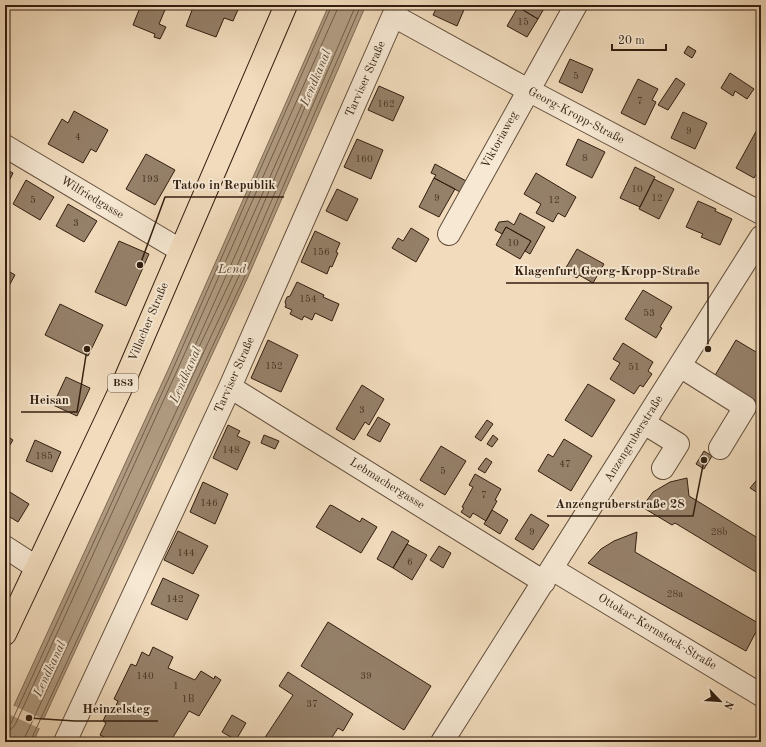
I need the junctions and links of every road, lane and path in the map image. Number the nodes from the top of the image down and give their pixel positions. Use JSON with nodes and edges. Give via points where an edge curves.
{"nodes":[{"id":1,"x":286,"y":5,"type":"edge"},
{"id":2,"x":576,"y":5,"type":"edge"},
{"id":3,"x":396,"y":11,"type":"edge"},
{"id":4,"x":528,"y":90,"type":"junction"},
{"id":5,"x":5,"y":146,"type":"edge"},
{"id":6,"x":761,"y":212,"type":"edge"},
{"id":7,"x":449,"y":234,"type":"dead end"},
{"id":8,"x":761,"y":237,"type":"edge"},
{"id":9,"x":180,"y":250,"type":"junction"},
{"id":10,"x":680,"y":366,"type":"junction"},
{"id":11,"x":230,"y":387,"type":"junction"},
{"id":12,"x":644,"y":423,"type":"junction"},
{"id":13,"x":720,"y":448,"type":"dead end"},
{"id":14,"x":663,"y":468,"type":"dead end"},
{"id":15,"x":5,"y":547,"type":"edge"},
{"id":16,"x":36,"y":567,"type":"junction"},
{"id":17,"x":548,"y":575,"type":"junction"},
{"id":18,"x":5,"y":634,"type":"edge"},
{"id":19,"x":761,"y":695,"type":"edge"},
{"id":20,"x":67,"y":737,"type":"edge"},
{"id":21,"x":442,"y":742,"type":"edge"}],
"edges":[{"from":1,"to":9,"type":"main road","name":"Villacher Straße","number":"B83"},
{"from":2,"to":4,"type":"street","name":"Viktoriaweg"},
{"from":3,"to":4,"type":"street","name":"Georg-Kropp-Straße"},
{"from":3,"to":11,"type":"street","name":"Tarviser Straße"},
{"from":4,"to":6,"type":"street","name":"Georg-Kropp-Straße"},
{"from":4,"to":7,"type":"street","name":"Viktoriaweg"},
{"from":5,"to":9,"type":"street","name":"Wilfriedgasse"},
{"from":8,"to":10,"type":"street","name":"Anzengruberstraße"},
{"from":9,"to":16,"type":"main road","name":"Villacher Straße","number":"B83","via":[[123,384]]},
{"from":10,"to":12,"type":"street","name":"Anzengruberstraße"},
{"from":10,"to":13,"type":"street","via":[[745,407]]},
{"from":11,"to":17,"type":"street","name":"Lebmachergasse"},
{"from":11,"to":20,"type":"street","name":"Tarviser Straße"},
{"from":12,"to":14,"type":"street","via":[[678,444]]},
{"from":12,"to":17,"type":"street","name":"Anzengruberstraße"},
{"from":15,"to":16,"type":"street"},
{"from":16,"to":18,"type":"main road","name":"Villacher Straße","number":"B83"},
{"from":17,"to":19,"type":"street","name":"Ottokar-Kernstock-Straße"},
{"from":17,"to":21,"type":"street","name":"Anzengruberstraße"}]}
